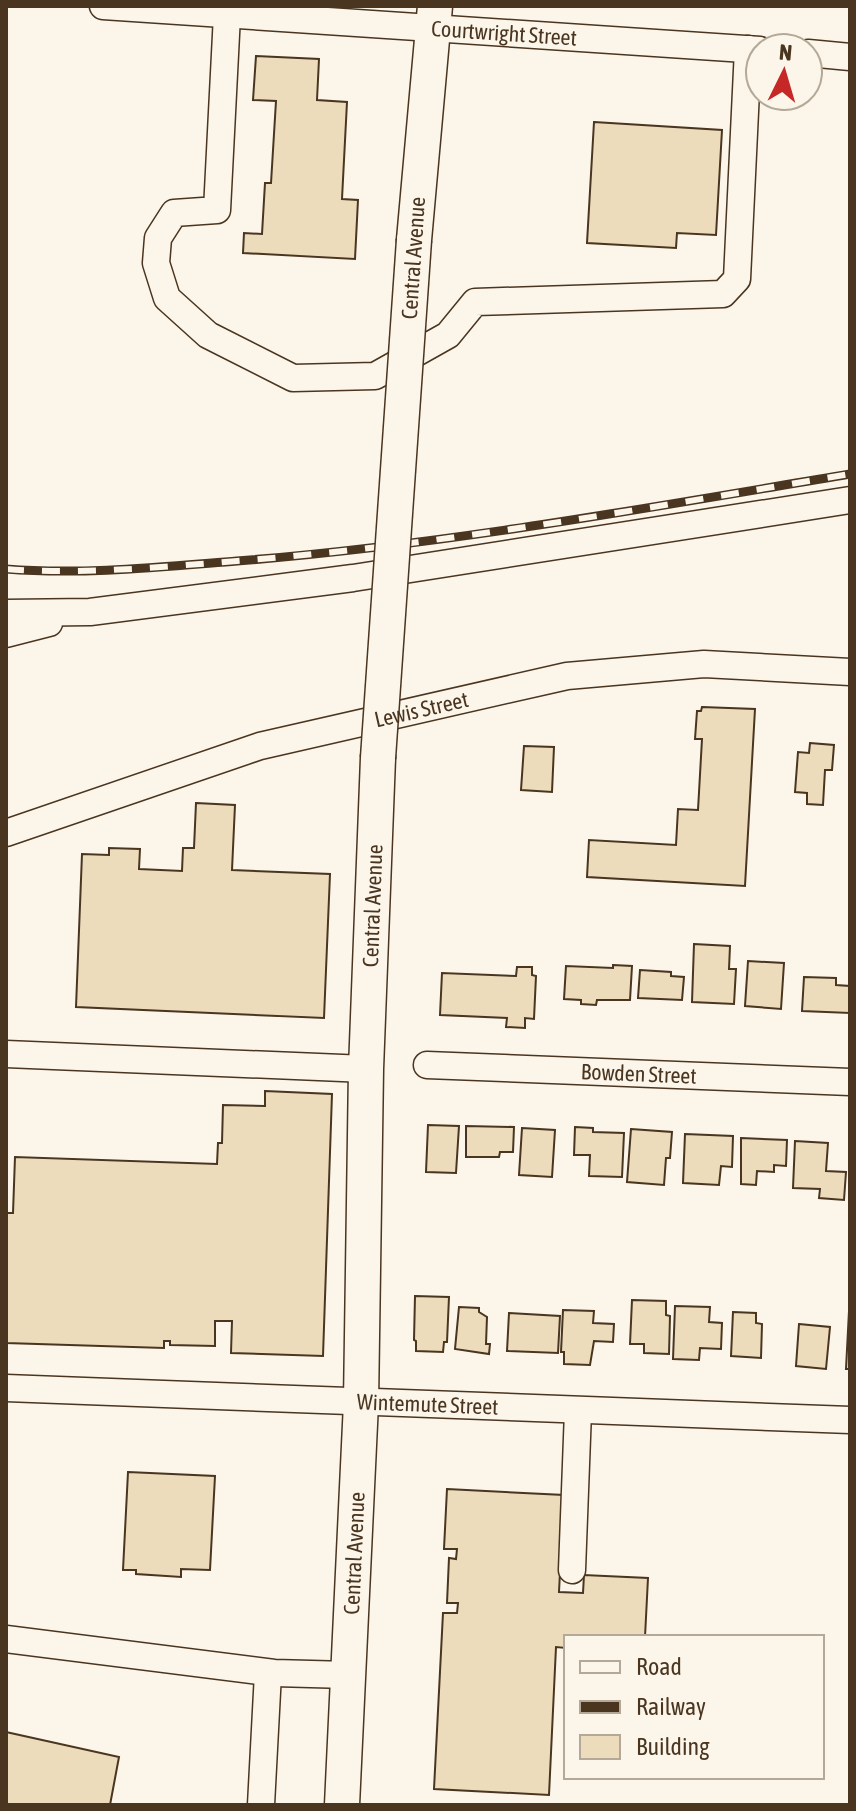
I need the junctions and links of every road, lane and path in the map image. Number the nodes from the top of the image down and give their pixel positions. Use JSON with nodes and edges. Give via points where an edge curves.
{"nodes":[{"id":1,"x":103,"y":6,"type":"edge"},
{"id":2,"x":227,"y":15,"type":"junction"},
{"id":3,"x":434,"y":17,"type":"edge"},
{"id":4,"x":744,"y":49,"type":"edge"},
{"id":5,"x":824,"y":55,"type":"edge"},
{"id":6,"x":850,"y":57,"type":"edge"},
{"id":7,"x":749,"y":112,"type":"edge"},
{"id":8,"x":850,"y":500,"type":"edge"},
{"id":9,"x":90,"y":612,"type":"junction"},
{"id":10,"x":6,"y":613,"type":"edge"},
{"id":11,"x":6,"y":634,"type":"edge"},
{"id":12,"x":850,"y":672,"type":"edge"},
{"id":13,"x":6,"y":833,"type":"edge"},
{"id":14,"x":6,"y":1054,"type":"edge"},
{"id":15,"x":427,"y":1065,"type":"dead end"},
{"id":16,"x":366,"y":1069,"type":"junction"},
{"id":17,"x":850,"y":1082,"type":"edge"},
{"id":18,"x":6,"y":1388,"type":"edge"},
{"id":19,"x":361,"y":1403,"type":"junction"},
{"id":20,"x":578,"y":1411,"type":"junction"},
{"id":21,"x":850,"y":1420,"type":"edge"},
{"id":22,"x":572,"y":1570,"type":"dead end"},
{"id":23,"x":6,"y":1639,"type":"edge"},
{"id":24,"x":268,"y":1673,"type":"junction"},
{"id":25,"x":348,"y":1675,"type":"junction"},
{"id":26,"x":261,"y":1805,"type":"edge"},
{"id":27,"x":342,"y":1805,"type":"edge"}],
"edges":[{"from":1,"to":2,"type":"street","name":"Courtwright Street"},
{"from":2,"to":3,"type":"street","name":"Courtwright Street"},
{"from":2,"to":7,"type":"street","via":[[217,210],[174,213],[158,238],[156,263],[167,298],[208,335],[293,378],[375,376],[448,335],[475,302],[723,294],[737,279]]},
{"from":3,"to":4,"type":"street","name":"Courtwright Street"},
{"from":3,"to":16,"type":"main road","name":"Central Avenue","bridge":true,"via":[[378,758]]},
{"from":5,"to":6,"type":"street"},
{"from":8,"to":9,"type":"street","via":[[353,578]]},
{"from":9,"to":10,"type":"street"},
{"from":9,"to":11,"type":"street"},
{"from":12,"to":13,"type":"street","name":"Lewis Street","via":[[704,664],[567,676],[260,746]]},
{"from":14,"to":16,"type":"street"},
{"from":15,"to":17,"type":"street","name":"Bowden Street"},
{"from":16,"to":19,"type":"main road","name":"Central Avenue"},
{"from":18,"to":19,"type":"street","name":"Wintemute Street"},
{"from":19,"to":20,"type":"street","name":"Wintemute Street"},
{"from":19,"to":25,"type":"main road","name":"Central Avenue"},
{"from":20,"to":21,"type":"street","name":"Wintemute Street"},
{"from":20,"to":22,"type":"street"},
{"from":23,"to":24,"type":"street"},
{"from":24,"to":25,"type":"street"},
{"from":24,"to":26,"type":"street"},
{"from":25,"to":27,"type":"main road","name":"Central Avenue"}]}
